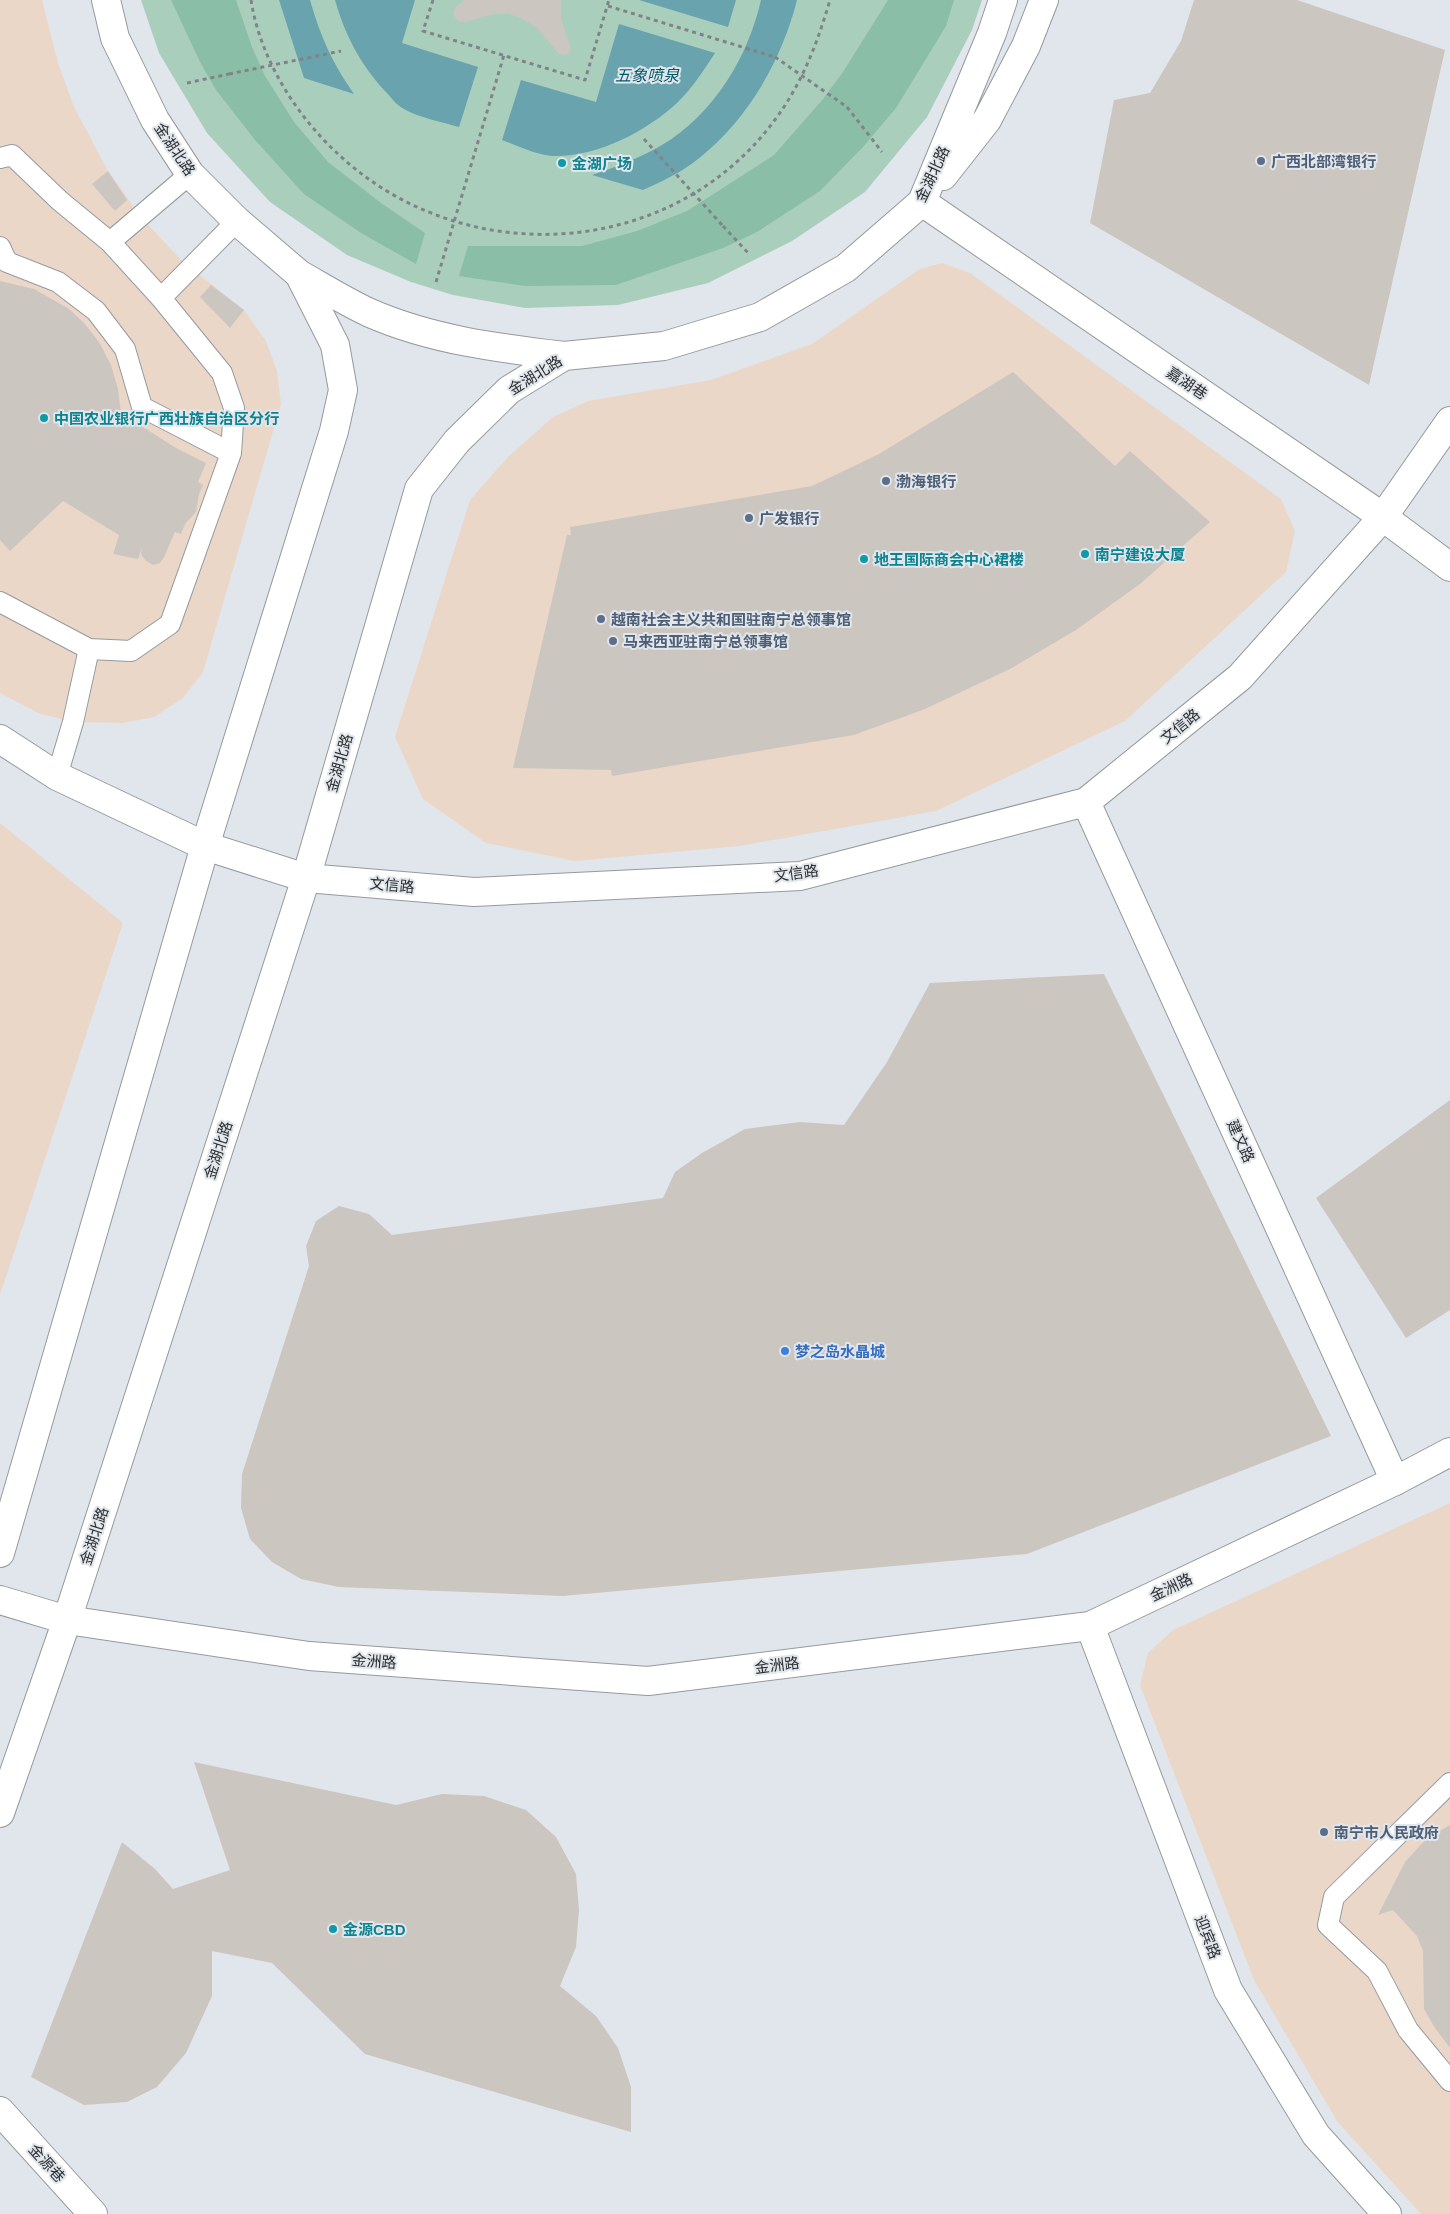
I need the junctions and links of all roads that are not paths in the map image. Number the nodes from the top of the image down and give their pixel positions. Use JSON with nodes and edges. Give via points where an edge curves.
{"nodes":[{"id":1,"x":106,"y":0,"type":"edge"},
{"id":2,"x":1003,"y":0,"type":"edge"},
{"id":3,"x":1044,"y":0,"type":"edge"},
{"id":4,"x":0,"y":158,"type":"edge"},
{"id":5,"x":190,"y":174,"type":"junction"},
{"id":6,"x":922,"y":202,"type":"junction"},
{"id":7,"x":237,"y":221,"type":"junction"},
{"id":8,"x":110,"y":242,"type":"junction"},
{"id":9,"x":0,"y":247,"type":"edge"},
{"id":10,"x":299,"y":274,"type":"junction"},
{"id":11,"x":161,"y":298,"type":"junction"},
{"id":12,"x":564,"y":356,"type":"junction"},
{"id":13,"x":1450,"y":421,"type":"edge"},
{"id":14,"x":231,"y":453,"type":"junction"},
{"id":15,"x":1383,"y":517,"type":"junction"},
{"id":16,"x":1450,"y":567,"type":"edge"},
{"id":17,"x":0,"y":602,"type":"edge"},
{"id":18,"x":88,"y":649,"type":"junction"},
{"id":19,"x":0,"y":739,"type":"edge"},
{"id":20,"x":57,"y":776,"type":"junction"},
{"id":21,"x":1086,"y":802,"type":"junction"},
{"id":22,"x":205,"y":846,"type":"junction"},
{"id":23,"x":306,"y":878,"type":"junction"},
{"id":24,"x":1450,"y":1452,"type":"edge"},
{"id":25,"x":1395,"y":1481,"type":"junction"},
{"id":26,"x":0,"y":1553,"type":"edge"},
{"id":27,"x":0,"y":1600,"type":"edge"},
{"id":28,"x":67,"y":1620,"type":"junction"},
{"id":29,"x":1090,"y":1626,"type":"junction"},
{"id":30,"x":1450,"y":1782,"type":"edge"},
{"id":31,"x":0,"y":1813,"type":"edge"},
{"id":32,"x":1450,"y":2081,"type":"edge"},
{"id":33,"x":0,"y":2111,"type":"edge"},
{"id":34,"x":93,"y":2214,"type":"edge"},
{"id":35,"x":1387,"y":2214,"type":"edge"}],
"edges":[{"from":1,"to":5,"type":"main road","name":"金湖北路","via":[[116,38],[151,112]]},
{"from":2,"to":6,"type":"main road","name":"金湖北路"},
{"from":3,"to":6,"type":"main road","via":[[1026,46],[987,120]]},
{"from":4,"to":8,"type":"lane","via":[[12,155],[60,201]]},
{"from":5,"to":7,"type":"main road","name":"金湖北路"},
{"from":5,"to":8,"type":"lane"},
{"from":6,"to":12,"type":"main road","name":"金湖北路","via":[[846,268],[760,317],[664,346]]},
{"from":6,"to":15,"type":"main road","name":"嘉湖巷"},
{"from":7,"to":10,"type":"main road","name":"金湖北路"},
{"from":7,"to":11,"type":"lane"},
{"from":8,"to":11,"type":"lane"},
{"from":9,"to":14,"type":"lane","via":[[7,262],[58,282],[96,311],[125,349],[142,407]]},
{"from":10,"to":12,"type":"main road","via":[[370,312],[421,331],[481,346]]},
{"from":10,"to":22,"type":"main road","name":"金湖北路","via":[[335,345],[343,390],[334,431]]},
{"from":11,"to":14,"type":"lane","via":[[222,373],[234,408]]},
{"from":12,"to":23,"type":"main road","name":"金湖北路","via":[[509,390],[457,441],[419,489]]},
{"from":13,"to":15,"type":"main road","name":"文信路"},
{"from":14,"to":18,"type":"lane","via":[[170,624],[132,651]]},
{"from":15,"to":16,"type":"main road","name":"嘉湖巷"},
{"from":15,"to":21,"type":"main road","name":"文信路","via":[[1240,677]]},
{"from":17,"to":18,"type":"lane"},
{"from":18,"to":20,"type":"lane","via":[[73,722]]},
{"from":19,"to":20,"type":"main road","name":"文信路"},
{"from":20,"to":22,"type":"main road","name":"文信路"},
{"from":21,"to":23,"type":"main road","name":"文信路","via":[[800,876],[474,892]]},
{"from":21,"to":25,"type":"main road","name":"建文路"},
{"from":22,"to":23,"type":"main road","name":"文信路"},
{"from":22,"to":26,"type":"main road","name":"金湖北路"},
{"from":23,"to":28,"type":"main road","name":"金湖北路"},
{"from":24,"to":25,"type":"main road","name":"金洲路"},
{"from":25,"to":29,"type":"main road","name":"金洲路"},
{"from":27,"to":28,"type":"main road","name":"金洲路"},
{"from":28,"to":29,"type":"main road","name":"金洲路","via":[[309,1656],[648,1681]]},
{"from":28,"to":31,"type":"main road","name":"金湖北路"},
{"from":29,"to":35,"type":"main road","name":"迎宾路","via":[[1228,1990],[1316,2135]]},
{"from":30,"to":32,"type":"lane","via":[[1334,1897],[1328,1925],[1377,1971],[1408,2030]]},
{"from":33,"to":34,"type":"main road","name":"金源巷"}]}
